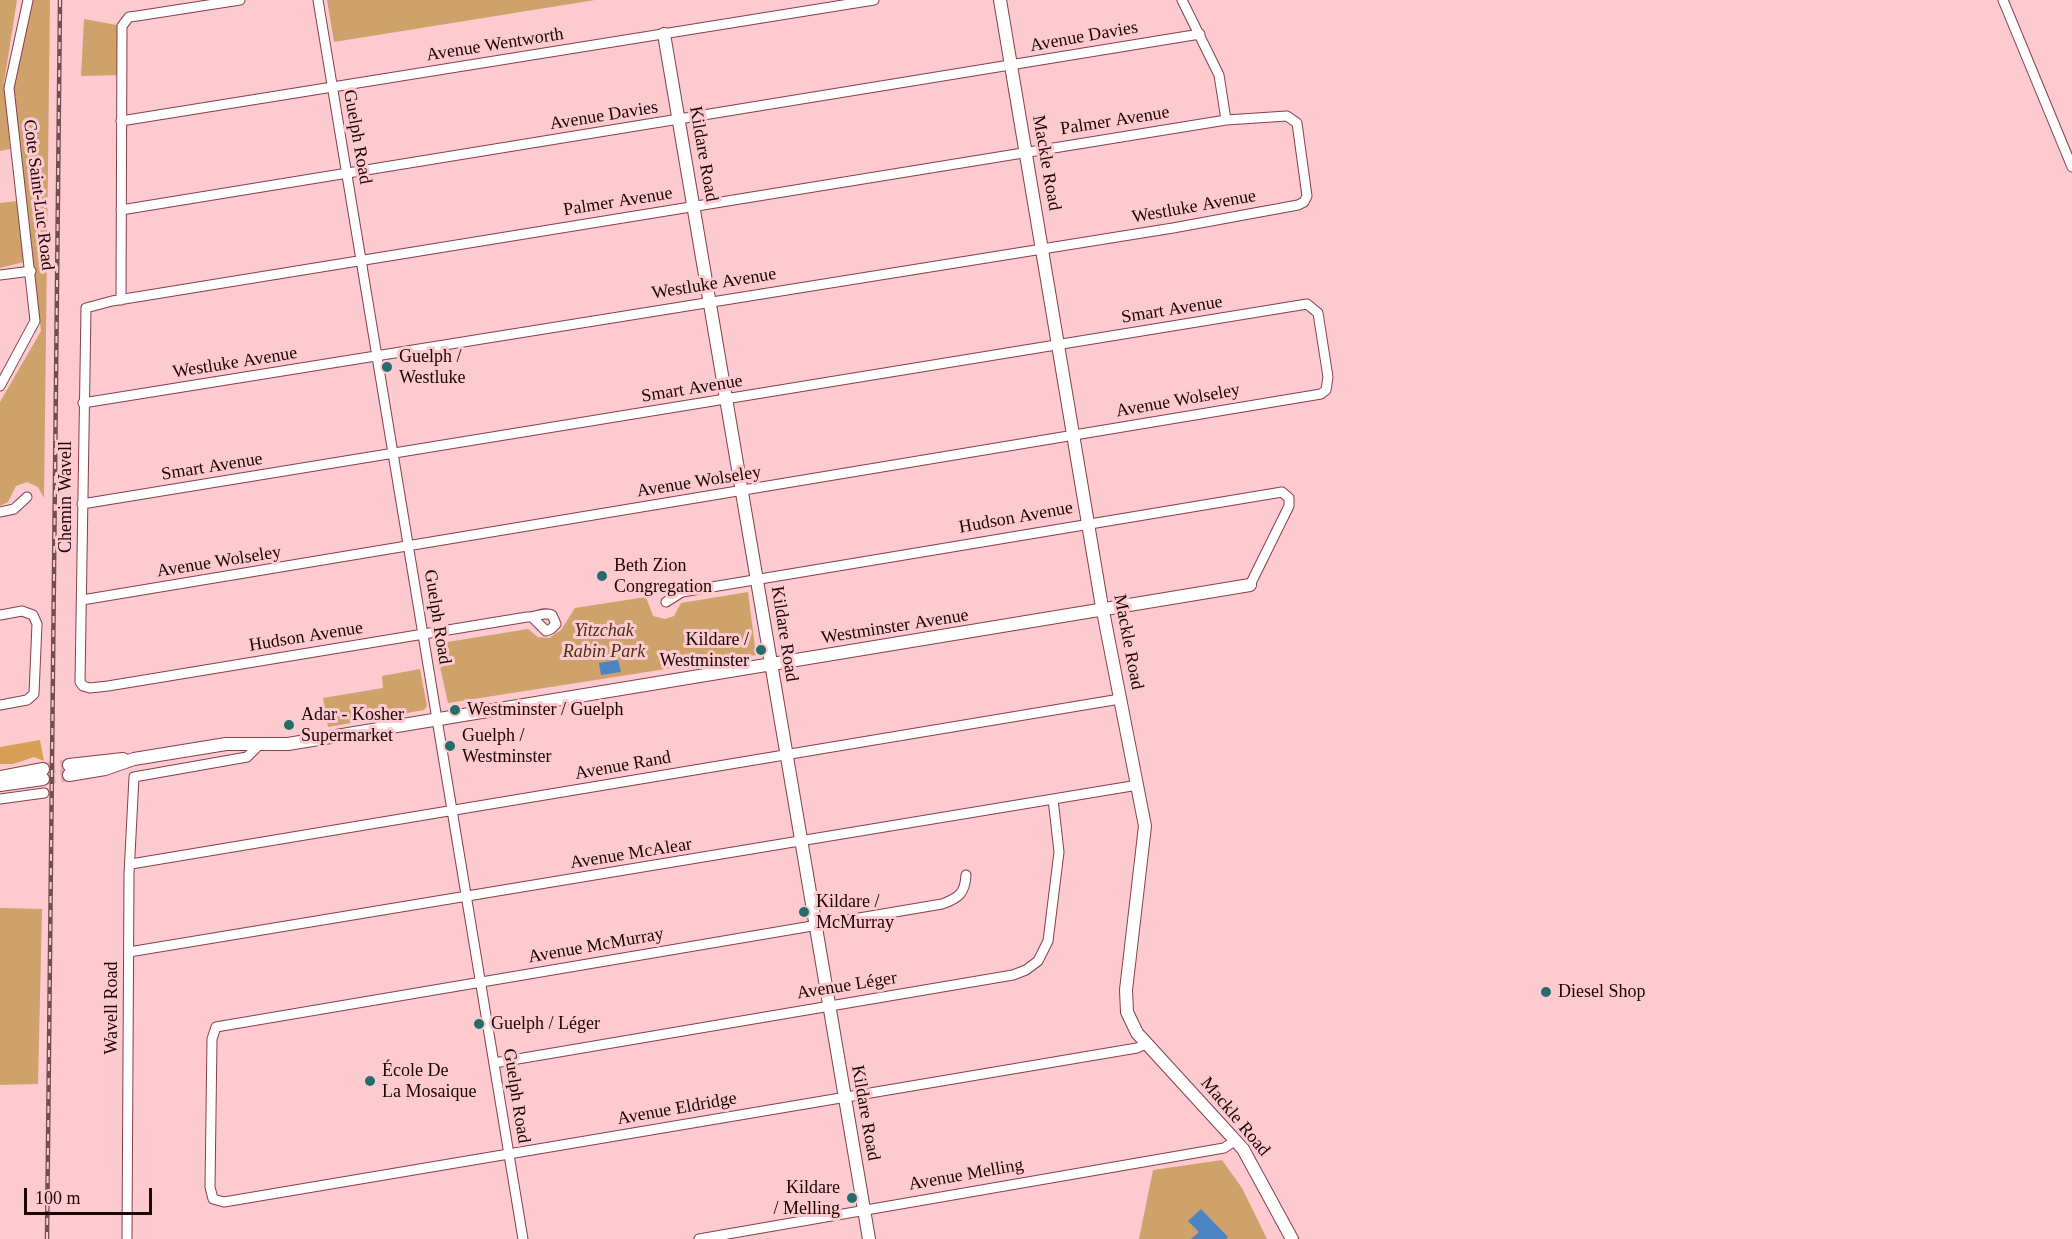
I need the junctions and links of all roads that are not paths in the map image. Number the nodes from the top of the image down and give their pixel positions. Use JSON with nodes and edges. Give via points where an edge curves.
{"nodes":[{"id":1,"x":28,"y":0,"type":"edge"},
{"id":2,"x":240,"y":0,"type":"edge"},
{"id":3,"x":318,"y":0,"type":"edge"},
{"id":4,"x":874,"y":0,"type":"edge"},
{"id":5,"x":1000,"y":0,"type":"edge"},
{"id":6,"x":1182,"y":0,"type":"edge"},
{"id":7,"x":2003,"y":0,"type":"edge"},
{"id":8,"x":664,"y":34,"type":"junction"},
{"id":9,"x":1200,"y":34,"type":"junction"},
{"id":10,"x":1011,"y":66,"type":"junction"},
{"id":11,"x":332,"y":88,"type":"junction"},
{"id":12,"x":679,"y":120,"type":"junction"},
{"id":13,"x":1226,"y":120,"type":"junction"},
{"id":14,"x":121,"y":121,"type":"junction"},
{"id":15,"x":1026,"y":152,"type":"junction"},
{"id":16,"x":1302,"y":156,"type":"joint"},
{"id":17,"x":2072,"y":167,"type":"edge"},
{"id":18,"x":347,"y":174,"type":"junction"},
{"id":19,"x":694,"y":206,"type":"junction"},
{"id":20,"x":120,"y":210,"type":"junction"},
{"id":21,"x":1042,"y":248,"type":"junction"},
{"id":22,"x":361,"y":260,"type":"junction"},
{"id":23,"x":30,"y":271,"type":"junction"},
{"id":24,"x":0,"y":275,"type":"edge"},
{"id":25,"x":121,"y":300,"type":"junction"},
{"id":26,"x":710,"y":302,"type":"junction"},
{"id":27,"x":87,"y":307,"type":"joint"},
{"id":28,"x":1058,"y":346,"type":"junction"},
{"id":29,"x":377,"y":356,"type":"junction"},
{"id":30,"x":0,"y":364,"type":"edge"},
{"id":31,"x":10,"y":369,"type":"junction"},
{"id":32,"x":0,"y":386,"type":"edge"},
{"id":33,"x":1321,"y":394,"type":"joint"},
{"id":34,"x":726,"y":400,"type":"junction"},
{"id":35,"x":83,"y":403,"type":"junction"},
{"id":36,"x":1073,"y":436,"type":"junction"},
{"id":37,"x":393,"y":454,"type":"junction"},
{"id":38,"x":741,"y":492,"type":"junction"},
{"id":39,"x":27,"y":497,"type":"dead end"},
{"id":40,"x":82,"y":504,"type":"junction"},
{"id":41,"x":0,"y":512,"type":"edge"},
{"id":42,"x":1088,"y":523,"type":"junction"},
{"id":43,"x":409,"y":547,"type":"junction"},
{"id":44,"x":757,"y":578,"type":"junction"},
{"id":45,"x":1251,"y":585,"type":"joint"},
{"id":46,"x":81,"y":600,"type":"junction"},
{"id":47,"x":666,"y":602,"type":"dead end"},
{"id":48,"x":1103,"y":610,"type":"junction"},
{"id":49,"x":0,"y":615,"type":"edge"},
{"id":50,"x":534,"y":619,"type":"dead end"},
{"id":51,"x":423,"y":634,"type":"junction"},
{"id":52,"x":771,"y":665,"type":"junction"},
{"id":53,"x":84,"y":687,"type":"joint"},
{"id":54,"x":1120,"y":699,"type":"junction"},
{"id":55,"x":0,"y":705,"type":"edge"},
{"id":56,"x":437,"y":721,"type":"junction"},
{"id":57,"x":260,"y":744,"type":"junction"},
{"id":58,"x":786,"y":755,"type":"junction"},
{"id":59,"x":69,"y":770,"type":"tunnel mouth"},
{"id":60,"x":0,"y":777,"type":"edge"},
{"id":61,"x":0,"y":785,"type":"edge"},
{"id":62,"x":1137,"y":785,"type":"junction"},
{"id":63,"x":44,"y":794,"type":"dead end"},
{"id":64,"x":0,"y":799,"type":"edge"},
{"id":65,"x":1053,"y":799,"type":"junction"},
{"id":66,"x":452,"y":812,"type":"junction"},
{"id":67,"x":801,"y":841,"type":"junction"},
{"id":68,"x":131,"y":864,"type":"junction"},
{"id":69,"x":966,"y":875,"type":"dead end"},
{"id":70,"x":466,"y":898,"type":"junction"},
{"id":71,"x":815,"y":926,"type":"junction"},
{"id":72,"x":129,"y":952,"type":"junction"},
{"id":73,"x":480,"y":982,"type":"junction"},
{"id":74,"x":828,"y":1006,"type":"junction"},
{"id":75,"x":1146,"y":1044,"type":"junction"},
{"id":76,"x":494,"y":1063,"type":"junction"},
{"id":77,"x":845,"y":1098,"type":"junction"},
{"id":78,"x":1236,"y":1140,"type":"junction"},
{"id":79,"x":508,"y":1154,"type":"junction"},
{"id":80,"x":213,"y":1199,"type":"joint"},
{"id":81,"x":864,"y":1210,"type":"junction"},
{"id":82,"x":127,"y":1239,"type":"edge"},
{"id":83,"x":523,"y":1239,"type":"edge"},
{"id":84,"x":699,"y":1239,"type":"edge"},
{"id":85,"x":869,"y":1239,"type":"edge"},
{"id":86,"x":1292,"y":1239,"type":"edge"}],
"edges":[{"from":1,"to":23,"type":"street","name":"Cote Saint-Luc Road","via":[[9,88]]},
{"from":2,"to":14,"type":"street","via":[[129,17],[122,26]]},
{"from":3,"to":11,"type":"street","name":"Guelph Road"},
{"from":4,"to":8,"type":"street","name":"Avenue Wentworth"},
{"from":5,"to":10,"type":"street","name":"Mackle Road"},
{"from":6,"to":9,"type":"street"},
{"from":7,"to":17,"type":"street"},
{"from":8,"to":11,"type":"street","name":"Avenue Wentworth"},
{"from":8,"to":12,"type":"street","name":"Kildare Road"},
{"from":9,"to":10,"type":"street","name":"Avenue Davies"},
{"from":9,"to":13,"type":"street","via":[[1219,75]]},
{"from":10,"to":12,"type":"street","name":"Avenue Davies"},
{"from":10,"to":15,"type":"street","name":"Mackle Road"},
{"from":11,"to":14,"type":"street","name":"Avenue Wentworth"},
{"from":11,"to":18,"type":"street","name":"Guelph Road"},
{"from":12,"to":18,"type":"street","name":"Avenue Davies"},
{"from":12,"to":19,"type":"street","name":"Kildare Road"},
{"from":13,"to":15,"type":"street","name":"Palmer Avenue"},
{"from":13,"to":16,"type":"street","name":"Palmer Avenue","via":[[1293,118]]},
{"from":14,"to":20,"type":"street"},
{"from":15,"to":19,"type":"street","name":"Palmer Avenue"},
{"from":15,"to":21,"type":"street","name":"Mackle Road"},
{"from":16,"to":21,"type":"street","name":"Westluke Avenue","via":[[1307,196],[1298,205]]},
{"from":18,"to":20,"type":"street","name":"Avenue Davies"},
{"from":18,"to":22,"type":"street","name":"Guelph Road"},
{"from":19,"to":22,"type":"street","name":"Palmer Avenue"},
{"from":19,"to":26,"type":"street","name":"Kildare Road"},
{"from":20,"to":25,"type":"street"},
{"from":21,"to":26,"type":"street","name":"Westluke Avenue"},
{"from":21,"to":28,"type":"street","name":"Mackle Road"},
{"from":22,"to":25,"type":"street","name":"Palmer Avenue"},
{"from":22,"to":29,"type":"street","name":"Guelph Road"},
{"from":23,"to":24,"type":"street"},
{"from":23,"to":31,"type":"street","name":"Cote Saint-Luc Road","via":[[34,325]]},
{"from":25,"to":27,"type":"street","name":"Palmer Avenue"},
{"from":26,"to":29,"type":"street","name":"Westluke Avenue"},
{"from":26,"to":34,"type":"street","name":"Kildare Road"},
{"from":27,"to":35,"type":"street","name":"Chemin Wavell"},
{"from":28,"to":33,"type":"street","name":"Smart Avenue","via":[[1307,304],[1317,313],[1328,377],[1326,390]]},
{"from":28,"to":34,"type":"street","name":"Smart Avenue"},
{"from":28,"to":36,"type":"street","name":"Mackle Road"},
{"from":29,"to":35,"type":"street","name":"Westluke Avenue"},
{"from":29,"to":37,"type":"street","name":"Guelph Road"},
{"from":30,"to":31,"type":"street"},
{"from":31,"to":32,"type":"street","name":"Cote Saint-Luc Road"},
{"from":33,"to":36,"type":"street","name":"Avenue Wolseley"},
{"from":34,"to":37,"type":"street","name":"Smart Avenue"},
{"from":34,"to":38,"type":"street","name":"Kildare Road"},
{"from":35,"to":40,"type":"street","name":"Chemin Wavell"},
{"from":36,"to":38,"type":"street","name":"Avenue Wolseley"},
{"from":36,"to":42,"type":"street","name":"Mackle Road"},
{"from":37,"to":40,"type":"street","name":"Smart Avenue"},
{"from":37,"to":43,"type":"street","name":"Guelph Road"},
{"from":38,"to":43,"type":"street","name":"Avenue Wolseley"},
{"from":38,"to":44,"type":"street","name":"Kildare Road"},
{"from":39,"to":41,"type":"street","via":[[14,509]]},
{"from":40,"to":46,"type":"street","name":"Chemin Wavell"},
{"from":42,"to":44,"type":"street","name":"Hudson Avenue"},
{"from":42,"to":45,"type":"street","name":"Hudson Avenue","via":[[1281,492],[1288,496],[1289,506]]},
{"from":42,"to":48,"type":"street","name":"Mackle Road"},
{"from":43,"to":46,"type":"street","name":"Avenue Wolseley"},
{"from":43,"to":51,"type":"street","name":"Guelph Road"},
{"from":44,"to":47,"type":"street","name":"Hudson Avenue","via":[[682,591]]},
{"from":44,"to":52,"type":"street","name":"Kildare Road"},
{"from":45,"to":48,"type":"street","name":"Westminster Avenue"},
{"from":46,"to":53,"type":"street","name":"Chemin Wavell","via":[[80,681]]},
{"from":48,"to":52,"type":"street","name":"Westminster Avenue"},
{"from":48,"to":54,"type":"street","name":"Mackle Road"},
{"from":49,"to":55,"type":"street","via":[[26,611],[36,620],[36,685],[31,699]]},
{"from":50,"to":51,"type":"street","name":"Hudson Avenue"},
{"from":51,"to":53,"type":"street","name":"Hudson Avenue"},
{"from":51,"to":56,"type":"street","name":"Guelph Road"},
{"from":52,"to":56,"type":"street","name":"Westminster Avenue"},
{"from":52,"to":58,"type":"street","name":"Kildare Road"},
{"from":54,"to":58,"type":"street","name":"Avenue Rand"},
{"from":54,"to":62,"type":"street","name":"Mackle Road"},
{"from":56,"to":57,"type":"street","name":"Westminster Avenue","via":[[288,744]]},
{"from":56,"to":66,"type":"street","name":"Guelph Road"},
{"from":57,"to":59,"type":"street","name":"Westminster Avenue","via":[[232,743],[134,759],[104,759]]},
{"from":57,"to":68,"type":"street","name":"Wavell Road","via":[[246,757],[134,777]]},
{"from":58,"to":66,"type":"street","name":"Avenue Rand"},
{"from":58,"to":67,"type":"street","name":"Kildare Road"},
{"from":60,"to":61,"type":"street","via":[[43,774]]},
{"from":62,"to":65,"type":"street","name":"Avenue McAlear"},
{"from":62,"to":75,"type":"street","name":"Mackle Road","via":[[1146,836],[1125,1003],[1130,1022]]},
{"from":63,"to":64,"type":"street"},
{"from":65,"to":67,"type":"street","name":"Avenue McAlear"},
{"from":65,"to":74,"type":"street","name":"Avenue Léger","via":[[1059,858],[1049,937],[1038,961],[1013,975]]},
{"from":66,"to":68,"type":"street","name":"Avenue Rand"},
{"from":66,"to":70,"type":"street","name":"Guelph Road"},
{"from":67,"to":70,"type":"street","name":"Avenue McAlear"},
{"from":67,"to":71,"type":"street","name":"Kildare Road"},
{"from":68,"to":72,"type":"street","name":"Wavell Road"},
{"from":69,"to":71,"type":"street","name":"Avenue McMurray","via":[[965,887],[956,899]]},
{"from":70,"to":72,"type":"street","name":"Avenue McAlear"},
{"from":70,"to":73,"type":"street","name":"Guelph Road"},
{"from":71,"to":73,"type":"street","name":"Avenue McMurray"},
{"from":71,"to":74,"type":"street","name":"Kildare Road"},
{"from":72,"to":82,"type":"street","name":"Wavell Road"},
{"from":73,"to":76,"type":"street","name":"Guelph Road"},
{"from":73,"to":80,"type":"street","name":"Avenue McMurray","via":[[214,1029],[210,1187]]},
{"from":74,"to":76,"type":"street","name":"Avenue Léger"},
{"from":74,"to":77,"type":"street","name":"Kildare Road"},
{"from":75,"to":77,"type":"street","name":"Avenue Eldridge"},
{"from":75,"to":78,"type":"street","name":"Mackle Road"},
{"from":76,"to":79,"type":"street","name":"Guelph Road"},
{"from":77,"to":79,"type":"street","name":"Avenue Eldridge"},
{"from":77,"to":81,"type":"street","name":"Kildare Road"},
{"from":78,"to":81,"type":"street","name":"Avenue Melling","via":[[1224,1148]]},
{"from":78,"to":86,"type":"street","name":"Mackle Road","via":[[1255,1167]]},
{"from":79,"to":80,"type":"street","name":"Avenue Eldridge","via":[[224,1202]]},
{"from":79,"to":83,"type":"street","name":"Guelph Road"},
{"from":81,"to":84,"type":"street","name":"Avenue Melling"},
{"from":81,"to":85,"type":"street","name":"Kildare Road"}]}
